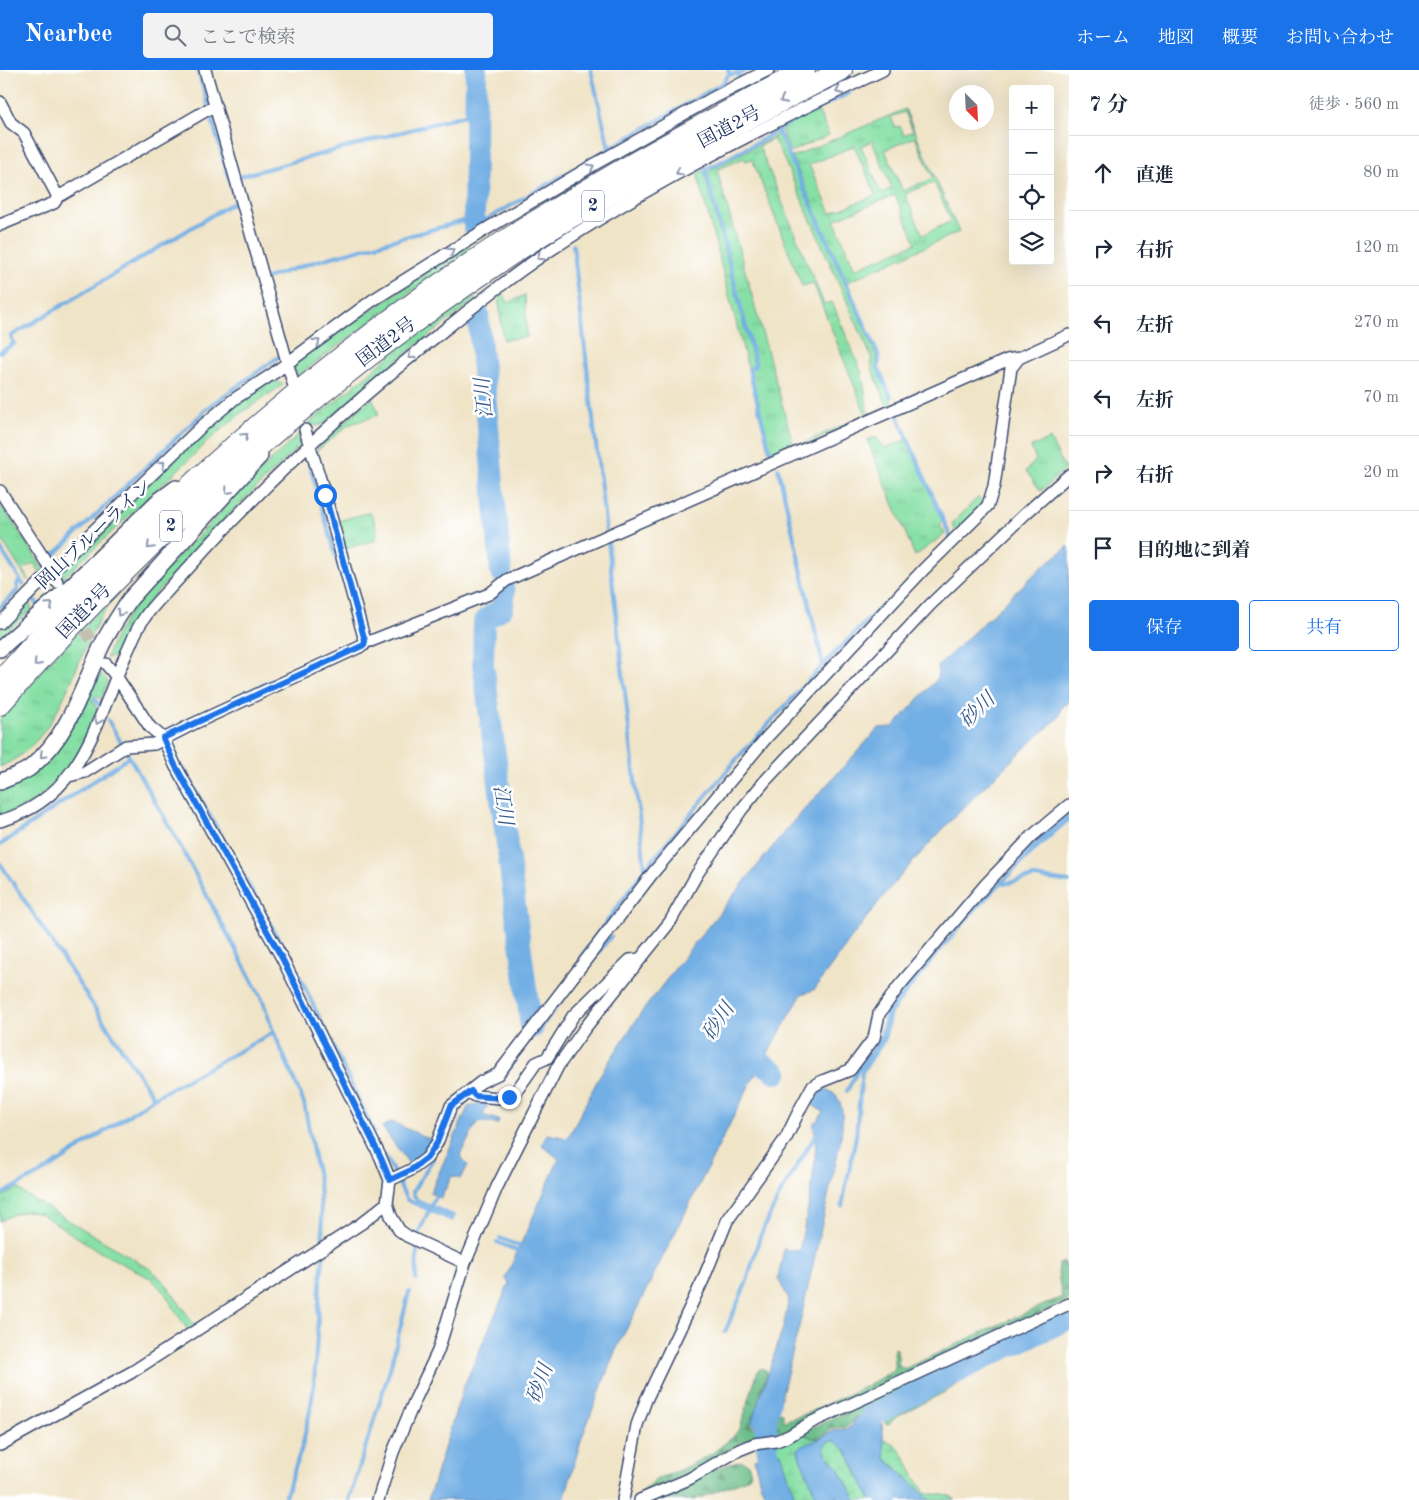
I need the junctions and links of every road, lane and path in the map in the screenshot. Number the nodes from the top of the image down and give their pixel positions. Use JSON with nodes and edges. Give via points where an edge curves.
{"nodes":[{"id":1,"x":205,"y":70,"type":"edge"},
{"id":2,"x":768,"y":70,"type":"edge"},
{"id":3,"x":805,"y":70,"type":"edge"},
{"id":4,"x":842,"y":70,"type":"edge"},
{"id":5,"x":883,"y":70,"type":"edge"},
{"id":6,"x":0,"y":102,"type":"edge"},
{"id":7,"x":212,"y":109,"type":"junction"},
{"id":8,"x":58,"y":198,"type":"junction"},
{"id":9,"x":0,"y":225,"type":"edge"},
{"id":10,"x":478,"y":289,"type":"dead end"},
{"id":11,"x":482,"y":300,"type":"junction"},
{"id":12,"x":1069,"y":336,"type":"edge"},
{"id":13,"x":1019,"y":358,"type":"junction"},
{"id":14,"x":288,"y":363,"type":"junction"},
{"id":15,"x":293,"y":383,"type":"dead end"},
{"id":16,"x":308,"y":404,"type":"junction"},
{"id":17,"x":305,"y":430,"type":"dead end"},
{"id":18,"x":309,"y":444,"type":"junction"},
{"id":19,"x":221,"y":456,"type":"junction"},
{"id":20,"x":1069,"y":475,"type":"edge"},
{"id":21,"x":0,"y":491,"type":"edge"},
{"id":22,"x":52,"y":571,"type":"junction"},
{"id":23,"x":57,"y":582,"type":"dead end"},
{"id":24,"x":0,"y":623,"type":"edge"},
{"id":25,"x":365,"y":641,"type":"junction"},
{"id":26,"x":0,"y":649,"type":"edge"},
{"id":27,"x":106,"y":664,"type":"tunnel mouth"},
{"id":28,"x":116,"y":676,"type":"junction"},
{"id":29,"x":0,"y":680,"type":"edge"},
{"id":30,"x":0,"y":705,"type":"edge"},
{"id":31,"x":163,"y":738,"type":"junction"},
{"id":32,"x":69,"y":776,"type":"junction"},
{"id":33,"x":0,"y":782,"type":"edge"},
{"id":34,"x":1069,"y":805,"type":"edge"},
{"id":35,"x":2,"y":822,"type":"edge"},
{"id":36,"x":641,"y":958,"type":"junction"},
{"id":37,"x":471,"y":1091,"type":"junction"},
{"id":38,"x":394,"y":1178,"type":"junction"},
{"id":39,"x":388,"y":1203,"type":"junction"},
{"id":40,"x":465,"y":1263,"type":"junction"},
{"id":41,"x":1069,"y":1304,"type":"edge"},
{"id":42,"x":0,"y":1445,"type":"edge"},
{"id":43,"x":378,"y":1500,"type":"edge"},
{"id":44,"x":623,"y":1500,"type":"edge"},
{"id":45,"x":640,"y":1500,"type":"edge"}],
"edges":[{"from":1,"to":7,"type":"street"},
{"from":14,"to":2,"type":"street","one_way":true,"via":[[373,300],[472,244],[595,164]]},
{"from":19,"to":3,"type":"highway","name":"国道2号","number":"2","one_way":true,"via":[[377,329],[487,252],[697,127]]},
{"from":4,"to":16,"type":"highway","name":"国道2号","number":"2","one_way":true,"via":[[704,141],[547,232],[445,300]]},
{"from":5,"to":11,"type":"street","one_way":true,"via":[[666,180],[539,257]]},
{"from":6,"to":8,"type":"street","via":[[11,123],[24,133]]},
{"from":7,"to":8,"type":"street"},
{"from":7,"to":14,"type":"street"},
{"from":8,"to":9,"type":"street","via":[[54,203]]},
{"from":10,"to":11,"type":"street"},
{"from":11,"to":18,"type":"street","one_way":true,"via":[[413,354]]},
{"from":12,"to":13,"type":"street"},
{"from":13,"to":25,"type":"street","via":[[1007,360],[508,580],[468,604]]},
{"from":13,"to":37,"type":"street","via":[[1011,368],[992,495],[985,509],[924,569],[767,737],[652,874],[498,1074]]},
{"from":14,"to":15,"type":"street"},
{"from":22,"to":14,"type":"street","one_way":true,"via":[[201,427],[233,400]]},
{"from":16,"to":30,"type":"highway","name":"国道2号","number":"2","one_way":true,"via":[[165,531],[101,594]]},
{"from":16,"to":33,"type":"main road","one_way":true,"via":[[130,599],[116,619],[72,714],[54,744],[30,768]]},
{"from":17,"to":18,"type":"street"},
{"from":18,"to":25,"type":"street"},
{"from":18,"to":28,"type":"street","via":[[155,605],[142,621]]},
{"from":26,"to":19,"type":"main road","name":"岡山ブルーライン","one_way":true,"via":[[157,502]]},
{"from":19,"to":29,"type":"highway","name":"国道2号","number":"2","via":[[88,584]]},
{"from":20,"to":36,"type":"street","via":[[930,605],[766,781],[742,809],[697,874],[670,922]]},
{"from":21,"to":22,"type":"street"},
{"from":22,"to":23,"type":"street"},
{"from":22,"to":24,"type":"street"},
{"from":25,"to":31,"type":"street","via":[[360,648]]},
{"from":27,"to":28,"type":"street"},
{"from":28,"to":31,"type":"street","via":[[150,727]]},
{"from":28,"to":32,"type":"street","one_way":true,"via":[[92,739]]},
{"from":31,"to":32,"type":"street","via":[[150,745],[123,747],[85,772]]},
{"from":31,"to":38,"type":"street","via":[[282,958],[381,1158]]},
{"from":32,"to":35,"type":"street","via":[[30,808]]},
{"from":34,"to":44,"type":"street","via":[[1032,836],[986,884],[898,986],[879,1014],[874,1038],[850,1070],[812,1087],[786,1138],[727,1221],[646,1400],[637,1425]]},
{"from":36,"to":37,"type":"street","via":[[630,960],[573,1016],[547,1058],[536,1063],[515,1093],[501,1098],[475,1096]]},
{"from":36,"to":40,"type":"street","via":[[584,1028],[558,1066],[497,1187]]},
{"from":37,"to":38,"type":"street","via":[[451,1106],[437,1143],[427,1158]]},
{"from":38,"to":39,"type":"street"},
{"from":39,"to":40,"type":"street","via":[[399,1230]]},
{"from":39,"to":42,"type":"street","via":[[132,1372]]},
{"from":40,"to":43,"type":"street","via":[[438,1351],[396,1443]]},
{"from":41,"to":45,"type":"street","via":[[812,1422],[789,1436],[739,1450]]}]}
